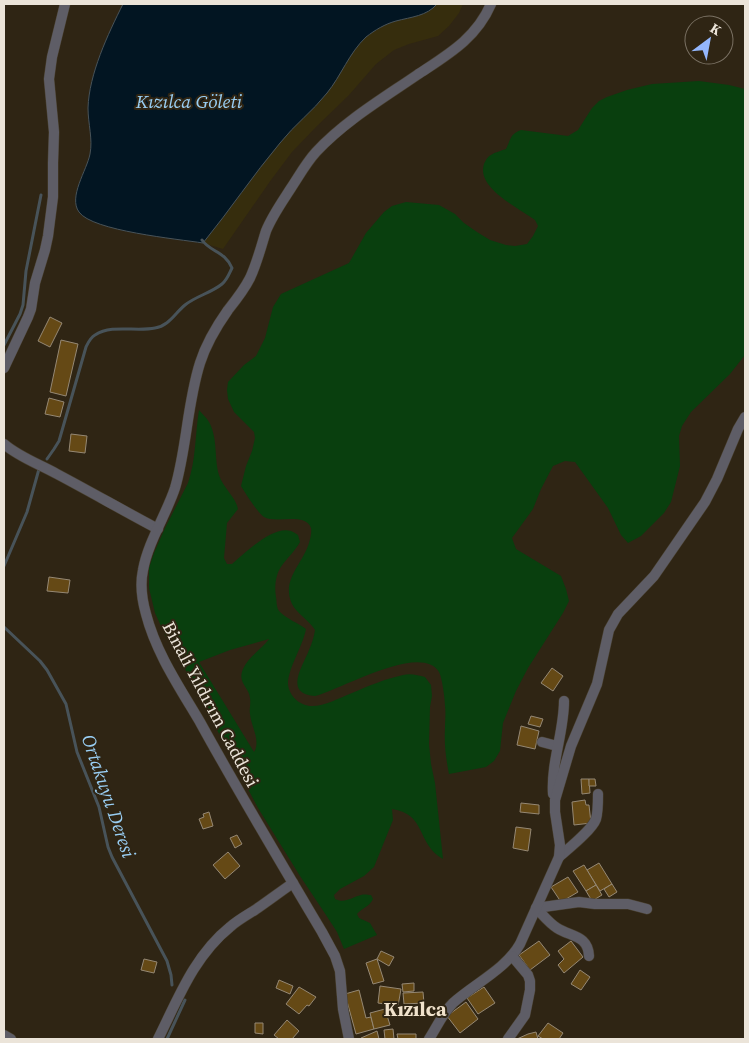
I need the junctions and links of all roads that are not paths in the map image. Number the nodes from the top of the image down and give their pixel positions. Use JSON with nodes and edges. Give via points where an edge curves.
{"nodes":[{"id":1,"x":65,"y":4,"type":"edge"},
{"id":2,"x":491,"y":4,"type":"edge"},
{"id":3,"x":4,"y":368,"type":"edge"},
{"id":4,"x":745,"y":416,"type":"edge"},
{"id":5,"x":4,"y":444,"type":"edge"},
{"id":6,"x":158,"y":529,"type":"junction"},
{"id":7,"x":564,"y":701,"type":"dead end"},
{"id":8,"x":542,"y":742,"type":"dead end"},
{"id":9,"x":557,"y":746,"type":"junction"},
{"id":10,"x":598,"y":794,"type":"dead end"},
{"id":11,"x":554,"y":805,"type":"junction"},
{"id":12,"x":559,"y":858,"type":"junction"},
{"id":13,"x":293,"y":883,"type":"junction"},
{"id":14,"x":536,"y":908,"type":"junction"},
{"id":15,"x":646,"y":909,"type":"dead end"},
{"id":16,"x":512,"y":956,"type":"junction"},
{"id":17,"x":589,"y":956,"type":"dead end"},
{"id":18,"x":4,"y":1034,"type":"edge"},
{"id":19,"x":12,"y":1039,"type":"edge"},
{"id":20,"x":158,"y":1039,"type":"edge"},
{"id":21,"x":348,"y":1039,"type":"edge"},
{"id":22,"x":429,"y":1039,"type":"edge"},
{"id":23,"x":508,"y":1039,"type":"edge"}],
"edges":[{"from":1,"to":3,"type":"street","via":[[49,78],[54,163],[48,236],[31,308]]},
{"from":2,"to":6,"type":"street","name":"Binali Yıldırım Caddesi","via":[[478,28],[466,40],[360,113],[329,138],[302,170],[267,229],[249,280],[204,350],[191,401],[180,472]]},
{"from":4,"to":11,"type":"street","via":[[705,502],[654,576],[613,622],[606,639],[597,684],[571,746]]},
{"from":5,"to":6,"type":"street"},
{"from":6,"to":13,"type":"street","name":"Binali Yıldırım Caddesi","via":[[142,570],[141,585],[153,636],[235,786]]},
{"from":7,"to":9,"type":"street"},
{"from":8,"to":9,"type":"street"},
{"from":9,"to":11,"type":"street","via":[[553,775]]},
{"from":10,"to":12,"type":"street","via":[[594,822]]},
{"from":11,"to":12,"type":"street"},
{"from":12,"to":14,"type":"street"},
{"from":13,"to":20,"type":"street","via":[[237,921],[215,941],[196,964]]},
{"from":13,"to":21,"type":"street","name":"Binali Yıldırım Caddesi","via":[[335,956],[340,971]]},
{"from":14,"to":15,"type":"street","via":[[579,902],[628,904]]},
{"from":14,"to":16,"type":"street"},
{"from":14,"to":17,"type":"street","via":[[556,927],[582,940]]},
{"from":16,"to":22,"type":"street","via":[[449,1007]]},
{"from":16,"to":23,"type":"street","via":[[528,975],[530,990],[525,1015]]},
{"from":18,"to":19,"type":"street"}]}
